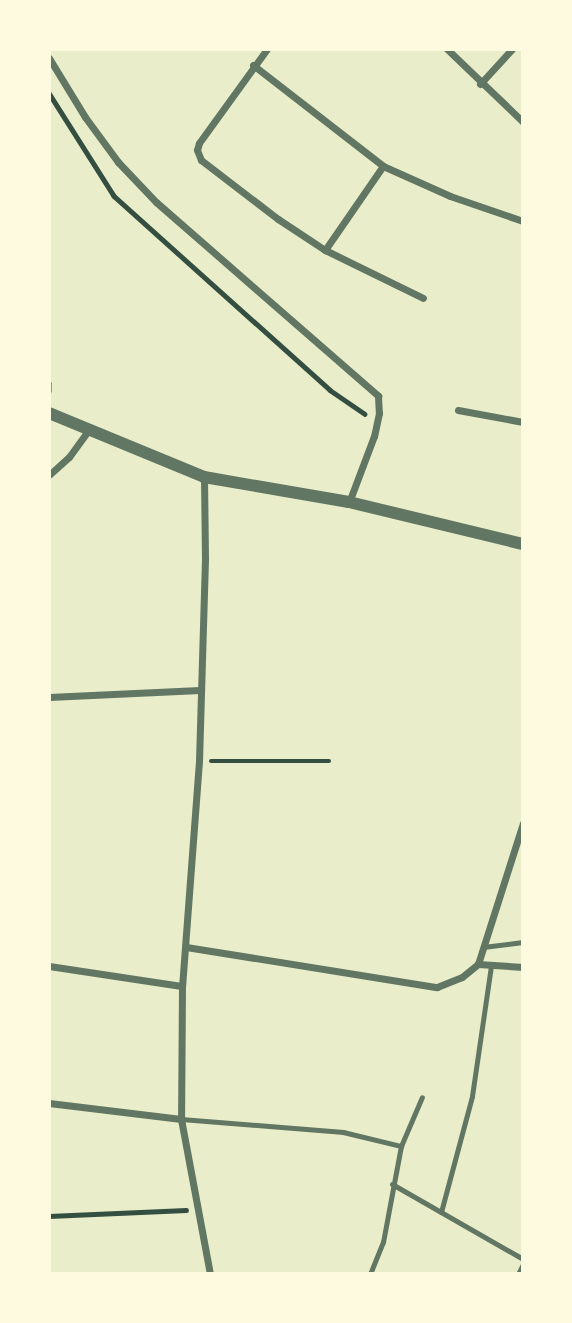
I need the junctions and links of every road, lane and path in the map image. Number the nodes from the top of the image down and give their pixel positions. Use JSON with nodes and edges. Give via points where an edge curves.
{"nodes":[{"id":1,"x":267,"y":49,"type":"edge"},
{"id":2,"x":447,"y":49,"type":"edge"},
{"id":3,"x":512,"y":49,"type":"edge"},
{"id":4,"x":49,"y":58,"type":"edge"},
{"id":5,"x":253,"y":65,"type":"junction"},
{"id":6,"x":480,"y":84,"type":"junction"},
{"id":7,"x":49,"y":93,"type":"edge"},
{"id":8,"x":523,"y":122,"type":"edge"},
{"id":9,"x":383,"y":166,"type":"junction"},
{"id":10,"x":523,"y":221,"type":"edge"},
{"id":11,"x":325,"y":250,"type":"junction"},
{"id":12,"x":423,"y":298,"type":"dead end"},
{"id":13,"x":49,"y":383,"type":"edge"},
{"id":14,"x":49,"y":391,"type":"edge"},
{"id":15,"x":458,"y":411,"type":"dead end"},
{"id":16,"x":49,"y":413,"type":"edge"},
{"id":17,"x":377,"y":422,"type":"junction"},
{"id":18,"x":523,"y":422,"type":"edge"},
{"id":19,"x":88,"y":431,"type":"junction"},
{"id":20,"x":49,"y":475,"type":"edge"},
{"id":21,"x":204,"y":477,"type":"junction"},
{"id":22,"x":349,"y":502,"type":"junction"},
{"id":23,"x":523,"y":544,"type":"edge"},
{"id":24,"x":200,"y":690,"type":"junction"},
{"id":25,"x":49,"y":697,"type":"edge"},
{"id":26,"x":199,"y":761,"type":"junction"},
{"id":27,"x":329,"y":761,"type":"dead end"},
{"id":28,"x":523,"y":823,"type":"edge"},
{"id":29,"x":523,"y":942,"type":"edge"},
{"id":30,"x":186,"y":947,"type":"junction"},
{"id":31,"x":483,"y":947,"type":"junction"},
{"id":32,"x":478,"y":964,"type":"junction"},
{"id":33,"x":491,"y":965,"type":"junction"},
{"id":34,"x":49,"y":966,"type":"edge"},
{"id":35,"x":523,"y":967,"type":"edge"},
{"id":36,"x":182,"y":986,"type":"junction"},
{"id":37,"x":422,"y":1097,"type":"dead end"},
{"id":38,"x":49,"y":1103,"type":"edge"},
{"id":39,"x":181,"y":1119,"type":"junction"},
{"id":40,"x":401,"y":1146,"type":"junction"},
{"id":41,"x":392,"y":1184,"type":"junction"},
{"id":42,"x":197,"y":1209,"type":"junction"},
{"id":43,"x":441,"y":1212,"type":"junction"},
{"id":44,"x":49,"y":1216,"type":"edge"},
{"id":45,"x":523,"y":1259,"type":"edge"},
{"id":46,"x":523,"y":1264,"type":"edge"},
{"id":47,"x":210,"y":1274,"type":"edge"},
{"id":48,"x":370,"y":1274,"type":"edge"},
{"id":49,"x":518,"y":1274,"type":"edge"}],
"edges":[{"from":1,"to":5,"type":"street"},
{"from":2,"to":6,"type":"street"},
{"from":3,"to":6,"type":"street"},
{"from":4,"to":17,"type":"street","via":[[118,162],[156,201],[366,382],[378,396]]},
{"from":5,"to":9,"type":"street"},
{"from":5,"to":11,"type":"street","via":[[199,143],[201,160]]},
{"from":6,"to":8,"type":"street"},
{"from":7,"to":17,"type":"path","via":[[114,196],[330,390]]},
{"from":9,"to":10,"type":"street"},
{"from":9,"to":11,"type":"street"},
{"from":11,"to":12,"type":"street"},
{"from":13,"to":14,"type":"path"},
{"from":15,"to":18,"type":"street"},
{"from":16,"to":19,"type":"street"},
{"from":17,"to":22,"type":"street"},
{"from":19,"to":20,"type":"street"},
{"from":19,"to":21,"type":"street"},
{"from":21,"to":22,"type":"street"},
{"from":21,"to":24,"type":"street"},
{"from":22,"to":23,"type":"street"},
{"from":24,"to":25,"type":"street"},
{"from":24,"to":26,"type":"street"},
{"from":26,"to":27,"type":"path"},
{"from":26,"to":30,"type":"street"},
{"from":28,"to":31,"type":"street"},
{"from":29,"to":31,"type":"lane"},
{"from":30,"to":32,"type":"street","via":[[437,987],[462,977]]},
{"from":30,"to":36,"type":"street"},
{"from":31,"to":32,"type":"street"},
{"from":32,"to":33,"type":"street"},
{"from":33,"to":35,"type":"street"},
{"from":33,"to":43,"type":"lane","via":[[472,1096]]},
{"from":34,"to":36,"type":"street"},
{"from":36,"to":39,"type":"street"},
{"from":37,"to":40,"type":"lane"},
{"from":38,"to":39,"type":"street"},
{"from":39,"to":40,"type":"lane","via":[[343,1132]]},
{"from":39,"to":42,"type":"street"},
{"from":40,"to":41,"type":"lane"},
{"from":41,"to":43,"type":"lane"},
{"from":41,"to":48,"type":"lane","via":[[383,1242]]},
{"from":42,"to":44,"type":"path"},
{"from":42,"to":47,"type":"street"},
{"from":43,"to":45,"type":"lane"},
{"from":46,"to":49,"type":"lane"}]}
